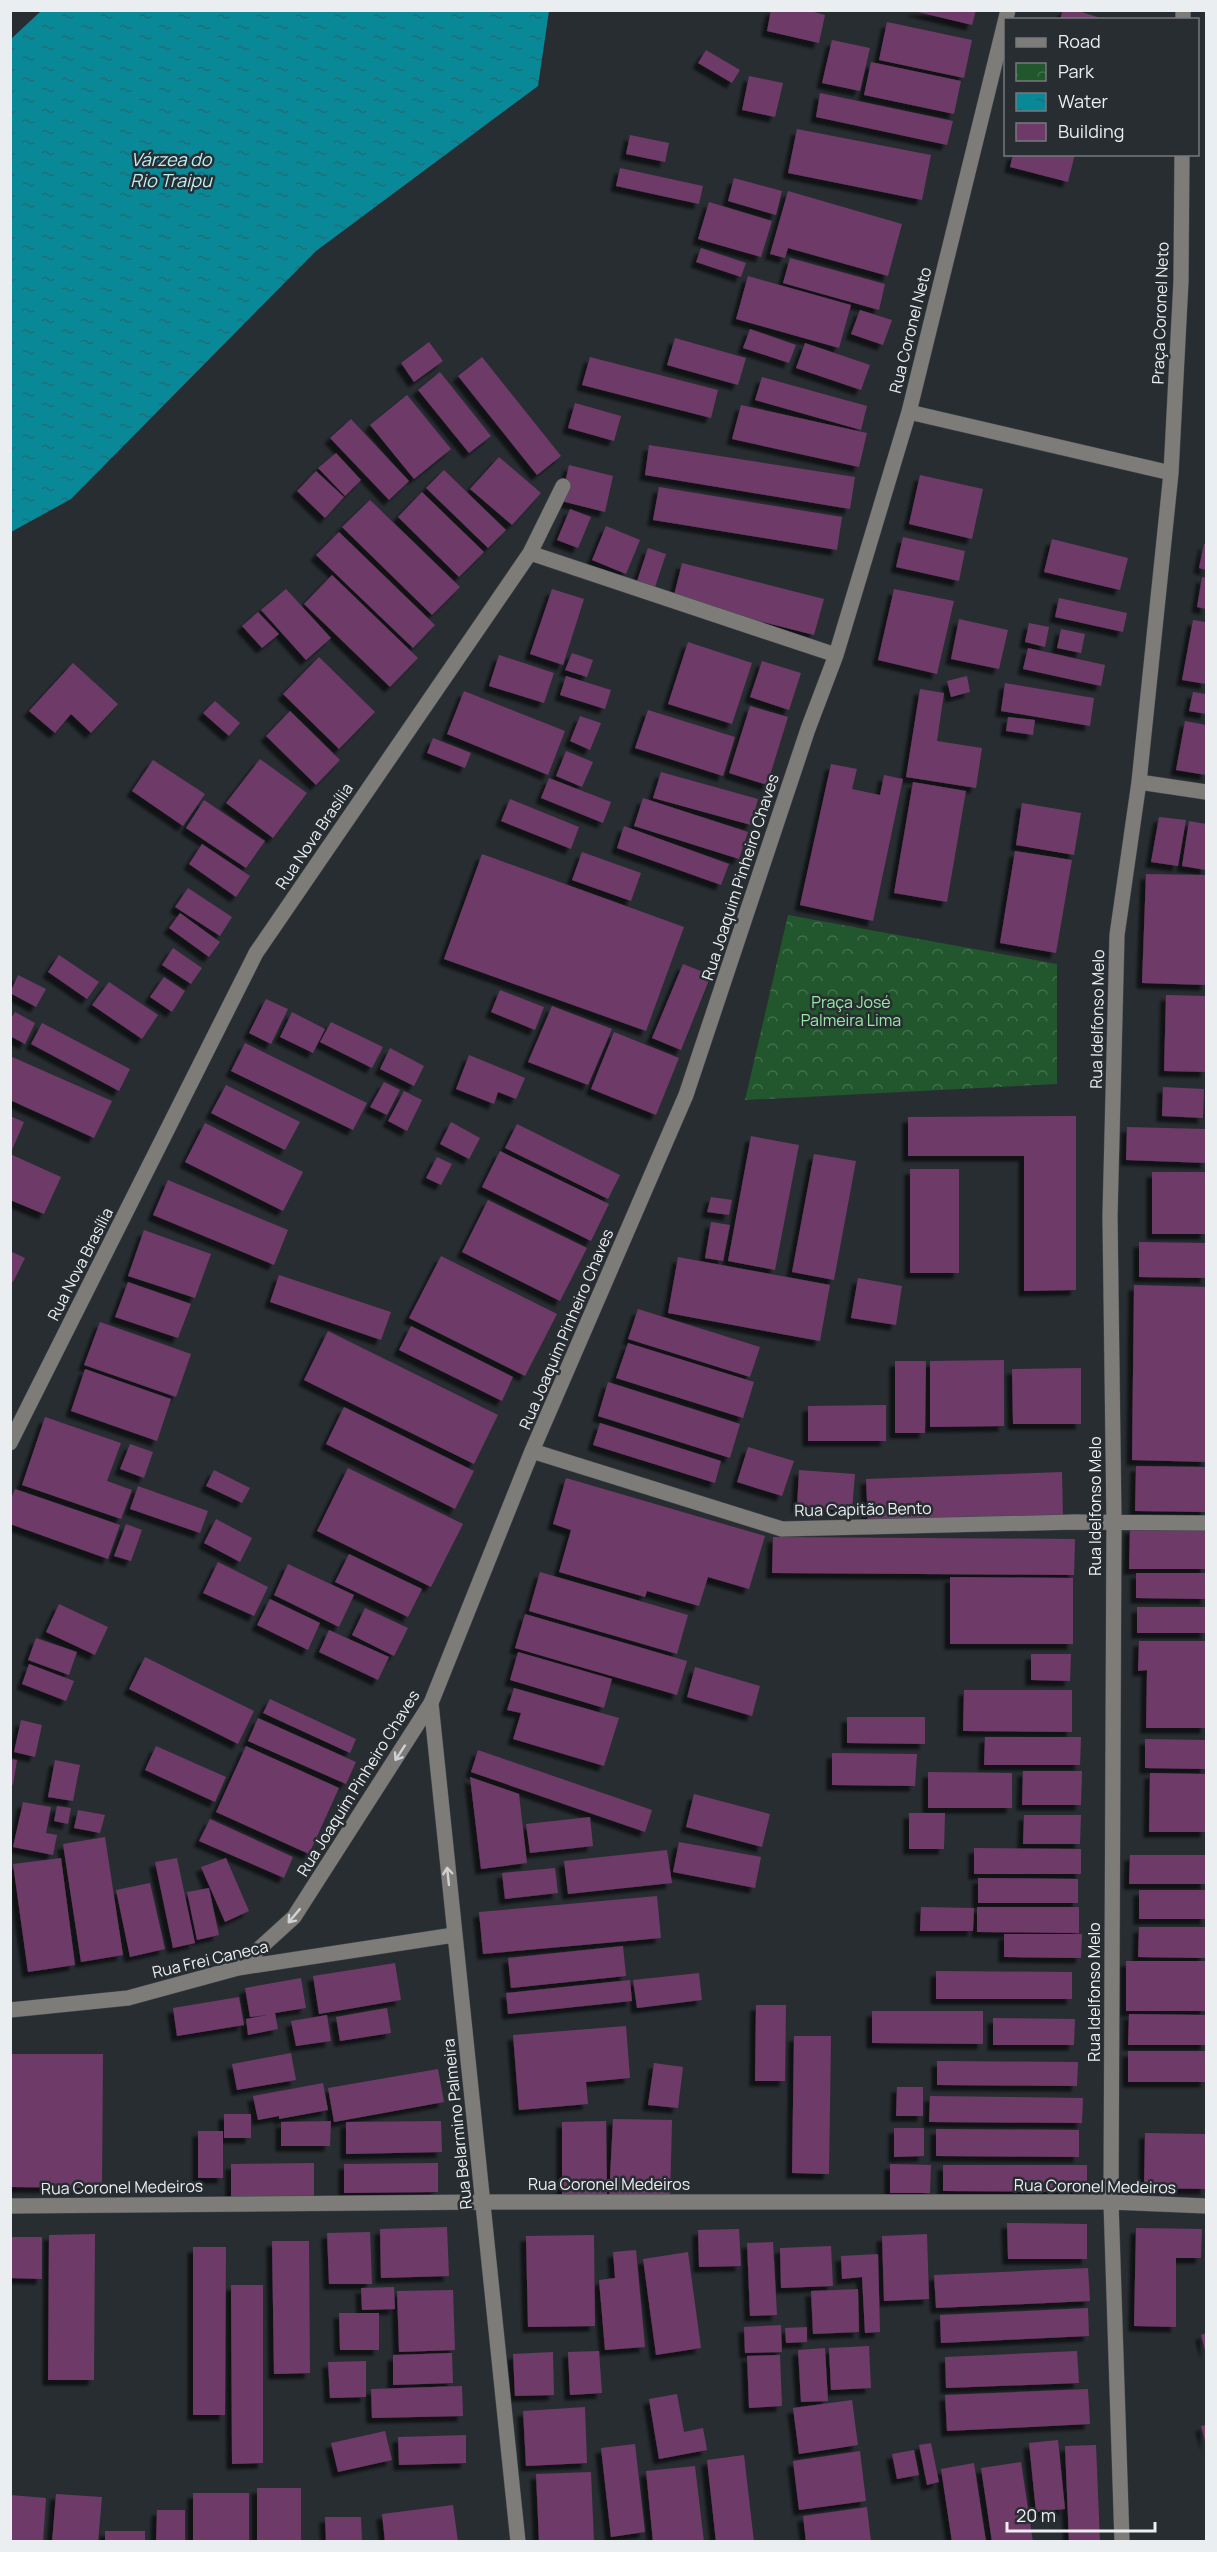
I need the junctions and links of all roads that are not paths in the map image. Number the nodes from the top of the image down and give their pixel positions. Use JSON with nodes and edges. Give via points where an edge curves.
{"nodes":[{"id":1,"x":1004,"y":26,"type":"edge"},
{"id":2,"x":1182,"y":156,"type":"edge"},
{"id":3,"x":909,"y":412,"type":"junction"},
{"id":4,"x":1171,"y":473,"type":"junction"},
{"id":5,"x":563,"y":486,"type":"dead end"},
{"id":6,"x":530,"y":553,"type":"junction"},
{"id":7,"x":836,"y":655,"type":"junction"},
{"id":8,"x":1139,"y":782,"type":"junction"},
{"id":9,"x":1206,"y":792,"type":"edge"},
{"id":10,"x":10,"y":1443,"type":"edge"},
{"id":11,"x":532,"y":1451,"type":"junction"},
{"id":12,"x":1114,"y":1521,"type":"junction"},
{"id":13,"x":1206,"y":1523,"type":"edge"},
{"id":14,"x":431,"y":1703,"type":"junction"},
{"id":15,"x":454,"y":1935,"type":"junction"},
{"id":16,"x":238,"y":1968,"type":"junction"},
{"id":17,"x":10,"y":2010,"type":"edge"},
{"id":18,"x":483,"y":2202,"type":"junction"},
{"id":19,"x":1111,"y":2202,"type":"junction"},
{"id":20,"x":10,"y":2206,"type":"edge"},
{"id":21,"x":1206,"y":2206,"type":"edge"},
{"id":22,"x":518,"y":2541,"type":"edge"},
{"id":23,"x":1122,"y":2541,"type":"edge"}],
"edges":[{"from":1,"to":3,"type":"street","name":"Rua Coronel Neto"},
{"from":2,"to":4,"type":"street","name":"Praça Coronel Neto","via":[[1181,281]]},
{"from":3,"to":4,"type":"street"},
{"from":3,"to":7,"type":"street","name":"Rua Coronel Neto"},
{"from":4,"to":8,"type":"street","name":"Rua Idelfonso Melo"},
{"from":5,"to":6,"type":"street","name":"Rua Nova Brasília"},
{"from":6,"to":7,"type":"street"},
{"from":6,"to":10,"type":"street","name":"Rua Nova Brasília","via":[[256,953]]},
{"from":7,"to":11,"type":"street","name":"Rua Joaquim Pinheiro Chaves","via":[[686,1095]]},
{"from":8,"to":9,"type":"street"},
{"from":8,"to":12,"type":"street","name":"Rua Idelfonso Melo","via":[[1117,934],[1110,1216]]},
{"from":11,"to":12,"type":"street","name":"Rua Capitão Bento","via":[[782,1529]]},
{"from":11,"to":14,"type":"street","name":"Rua Joaquim Pinheiro Chaves"},
{"from":12,"to":13,"type":"street","name":"Rua Capitão Bento"},
{"from":12,"to":19,"type":"street","name":"Rua Idelfonso Melo"},
{"from":15,"to":14,"type":"street","name":"Rua Belarmino Palmeira","one_way":true},
{"from":14,"to":16,"type":"street","name":"Rua Joaquim Pinheiro Chaves","one_way":true,"via":[[294,1917]]},
{"from":15,"to":16,"type":"street","name":"Rua Frei Caneca"},
{"from":15,"to":18,"type":"street","name":"Rua Belarmino Palmeira"},
{"from":16,"to":17,"type":"street","name":"Rua Frei Caneca","via":[[128,1998]]},
{"from":18,"to":19,"type":"street","name":"Rua Coronel Medeiros"},
{"from":18,"to":20,"type":"street","name":"Rua Coronel Medeiros"},
{"from":18,"to":22,"type":"street","name":"Rua Belarmino Palmeira"},
{"from":19,"to":21,"type":"street","name":"Rua Coronel Medeiros"},
{"from":19,"to":23,"type":"street","name":"Rua Idelfonso Melo"}]}
